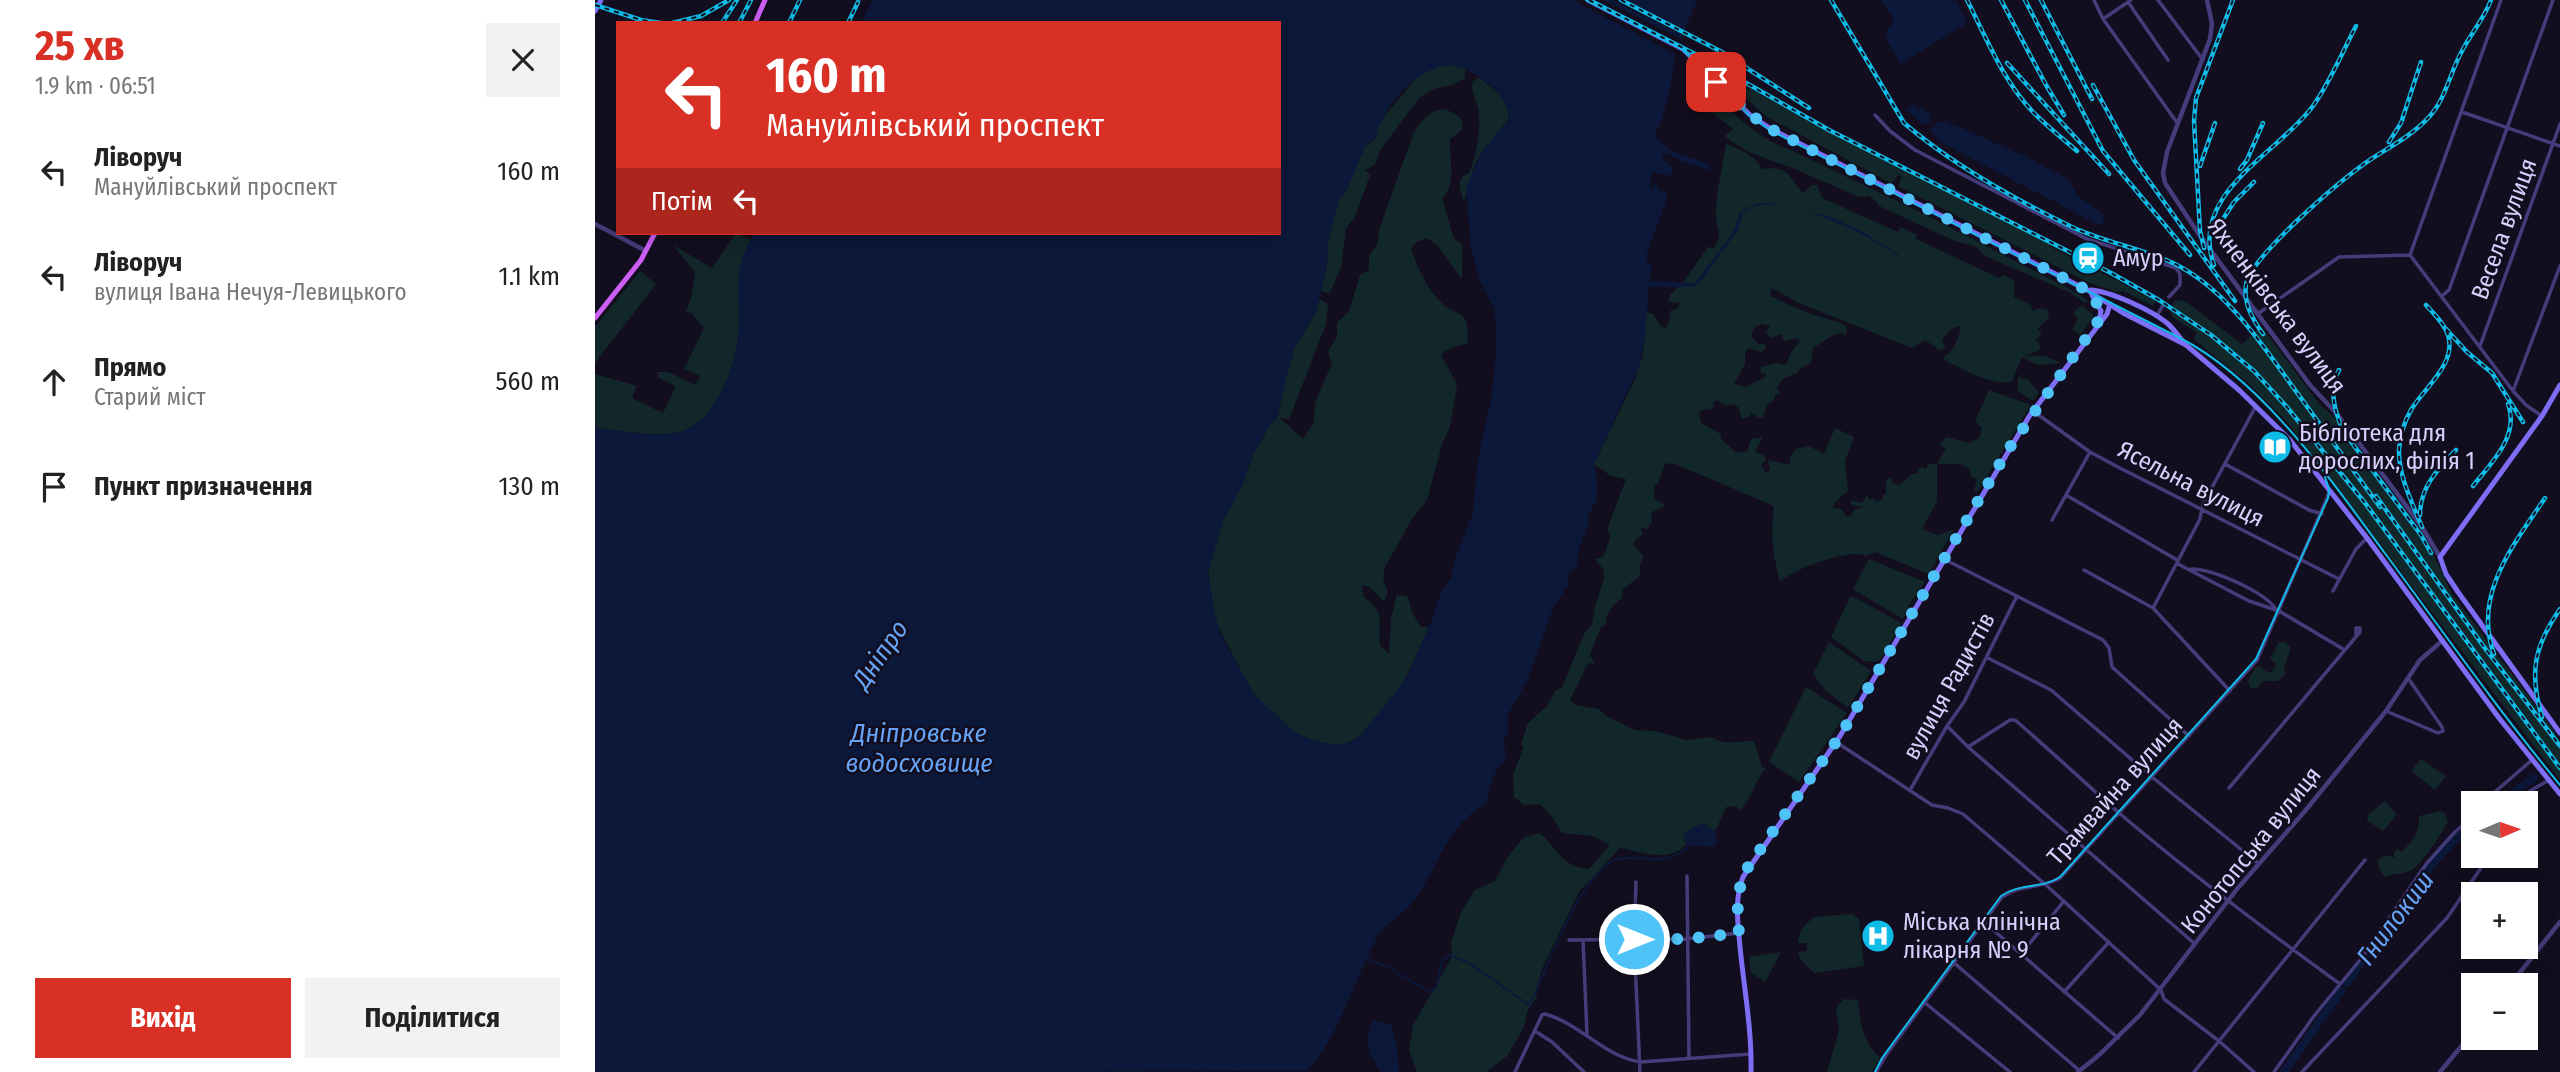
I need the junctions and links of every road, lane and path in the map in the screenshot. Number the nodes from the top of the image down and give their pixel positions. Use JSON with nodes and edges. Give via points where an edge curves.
{"nodes":[{"id":1,"x":601,"y":0,"type":"edge"},
{"id":2,"x":765,"y":0,"type":"edge"},
{"id":3,"x":1588,"y":0,"type":"edge"},
{"id":4,"x":2094,"y":0,"type":"edge"},
{"id":5,"x":2158,"y":0,"type":"edge"},
{"id":6,"x":2207,"y":0,"type":"edge"},
{"id":7,"x":2501,"y":0,"type":"edge"},
{"id":8,"x":2553,"y":0,"type":"edge"},
{"id":9,"x":2129,"y":1,"type":"edge"},
{"id":10,"x":595,"y":11,"type":"edge"},
{"id":11,"x":2103,"y":19,"type":"junction"},
{"id":12,"x":756,"y":21,"type":"edge"},
{"id":13,"x":2168,"y":60,"type":"dead end"},
{"id":14,"x":2203,"y":60,"type":"junction"},
{"id":15,"x":2462,"y":112,"type":"junction"},
{"id":16,"x":1875,"y":115,"type":"dead end"},
{"id":17,"x":2178,"y":124,"type":"junction"},
{"id":18,"x":2560,"y":124,"type":"edge"},
{"id":19,"x":2508,"y":127,"type":"junction"},
{"id":20,"x":2553,"y":144,"type":"junction"},
{"id":21,"x":2560,"y":146,"type":"edge"},
{"id":22,"x":595,"y":224,"type":"edge"},
{"id":23,"x":654,"y":235,"type":"edge"},
{"id":24,"x":646,"y":251,"type":"junction"},
{"id":25,"x":2410,"y":255,"type":"junction"},
{"id":26,"x":2560,"y":266,"type":"edge"},
{"id":27,"x":2087,"y":290,"type":"junction"},
{"id":28,"x":2101,"y":290,"type":"junction"},
{"id":29,"x":2442,"y":295,"type":"junction"},
{"id":30,"x":2169,"y":297,"type":"dead end"},
{"id":31,"x":2126,"y":301,"type":"junction"},
{"id":32,"x":2110,"y":304,"type":"junction"},
{"id":33,"x":2163,"y":305,"type":"dead end"},
{"id":34,"x":2123,"y":313,"type":"junction"},
{"id":35,"x":2259,"y":313,"type":"junction"},
{"id":36,"x":2157,"y":316,"type":"junction"},
{"id":37,"x":595,"y":318,"type":"edge"},
{"id":38,"x":2102,"y":318,"type":"junction"},
{"id":39,"x":2186,"y":345,"type":"junction"},
{"id":40,"x":2480,"y":346,"type":"junction"},
{"id":41,"x":2560,"y":385,"type":"edge"},
{"id":42,"x":2514,"y":391,"type":"junction"},
{"id":43,"x":2256,"y":406,"type":"junction"},
{"id":44,"x":2033,"y":411,"type":"junction"},
{"id":45,"x":2542,"y":416,"type":"junction"},
{"id":46,"x":2090,"y":452,"type":"junction"},
{"id":47,"x":2225,"y":464,"type":"junction"},
{"id":48,"x":2330,"y":489,"type":"junction"},
{"id":49,"x":2066,"y":495,"type":"junction"},
{"id":50,"x":2202,"y":509,"type":"junction"},
{"id":51,"x":2322,"y":514,"type":"junction"},
{"id":52,"x":2052,"y":520,"type":"dead end"},
{"id":53,"x":2367,"y":538,"type":"junction"},
{"id":54,"x":2440,"y":557,"type":"junction"},
{"id":55,"x":1944,"y":559,"type":"junction"},
{"id":56,"x":2177,"y":560,"type":"junction"},
{"id":57,"x":2301,"y":561,"type":"junction"},
{"id":58,"x":2187,"y":569,"type":"junction"},
{"id":59,"x":2084,"y":570,"type":"dead end"},
{"id":60,"x":2339,"y":579,"type":"junction"},
{"id":61,"x":2333,"y":590,"type":"dead end"},
{"id":62,"x":2017,"y":598,"type":"junction"},
{"id":63,"x":2153,"y":608,"type":"junction"},
{"id":64,"x":2279,"y":610,"type":"junction"},
{"id":65,"x":2356,"y":635,"type":"dead end"},
{"id":66,"x":2442,"y":641,"type":"junction"},
{"id":67,"x":2343,"y":649,"type":"junction"},
{"id":68,"x":1987,"y":658,"type":"junction"},
{"id":69,"x":2408,"y":678,"type":"junction"},
{"id":70,"x":2230,"y":691,"type":"junction"},
{"id":71,"x":2386,"y":711,"type":"junction"},
{"id":72,"x":1947,"y":726,"type":"junction"},
{"id":73,"x":2560,"y":733,"type":"edge"},
{"id":74,"x":2189,"y":736,"type":"junction"},
{"id":75,"x":1836,"y":742,"type":"junction"},
{"id":76,"x":1968,"y":747,"type":"junction"},
{"id":77,"x":2532,"y":760,"type":"junction"},
{"id":78,"x":2152,"y":777,"type":"junction"},
{"id":79,"x":2549,"y":780,"type":"junction"},
{"id":80,"x":2228,"y":788,"type":"dead end"},
{"id":81,"x":1910,"y":790,"type":"junction"},
{"id":82,"x":2496,"y":791,"type":"edge"},
{"id":83,"x":2530,"y":791,"type":"edge"},
{"id":84,"x":2560,"y":794,"type":"edge"},
{"id":85,"x":2120,"y":813,"type":"junction"},
{"id":86,"x":2461,"y":826,"type":"edge"},
{"id":87,"x":2087,"y":849,"type":"junction"},
{"id":88,"x":2365,"y":860,"type":"dead end"},
{"id":89,"x":2259,"y":864,"type":"junction"},
{"id":90,"x":2481,"y":868,"type":"edge"},
{"id":91,"x":1687,"y":876,"type":"dead end"},
{"id":92,"x":1636,"y":882,"type":"dead end"},
{"id":93,"x":2046,"y":884,"type":"junction"},
{"id":94,"x":2064,"y":901,"type":"junction"},
{"id":95,"x":2228,"y":902,"type":"junction"},
{"id":96,"x":1983,"y":921,"type":"junction"},
{"id":97,"x":2560,"y":922,"type":"edge"},
{"id":98,"x":1739,"y":933,"type":"junction"},
{"id":99,"x":1634,"y":939,"type":"junction"},
{"id":100,"x":1686,"y":939,"type":"junction"},
{"id":101,"x":1569,"y":940,"type":"dead end"},
{"id":102,"x":1583,"y":940,"type":"junction"},
{"id":103,"x":2109,"y":942,"type":"junction"},
{"id":104,"x":2196,"y":945,"type":"junction"},
{"id":105,"x":2294,"y":949,"type":"junction"},
{"id":106,"x":2021,"y":954,"type":"junction"},
{"id":107,"x":1954,"y":962,"type":"junction"},
{"id":108,"x":2520,"y":973,"type":"edge"},
{"id":109,"x":2340,"y":984,"type":"junction"},
{"id":110,"x":2161,"y":990,"type":"junction"},
{"id":111,"x":2064,"y":992,"type":"junction"},
{"id":112,"x":1925,"y":1002,"type":"junction"},
{"id":113,"x":1534,"y":1030,"type":"junction"},
{"id":114,"x":1587,"y":1034,"type":"junction"},
{"id":115,"x":2118,"y":1038,"type":"junction"},
{"id":116,"x":2220,"y":1041,"type":"junction"},
{"id":117,"x":2461,"y":1047,"type":"edge"},
{"id":118,"x":1751,"y":1054,"type":"junction"},
{"id":119,"x":1689,"y":1058,"type":"junction"},
{"id":120,"x":1640,"y":1062,"type":"junction"},
{"id":121,"x":2079,"y":1071,"type":"edge"},
{"id":122,"x":1515,"y":1072,"type":"edge"},
{"id":123,"x":1584,"y":1072,"type":"edge"},
{"id":124,"x":1640,"y":1072,"type":"edge"},
{"id":125,"x":1751,"y":1072,"type":"edge"},
{"id":126,"x":1876,"y":1072,"type":"edge"},
{"id":127,"x":2010,"y":1072,"type":"edge"},
{"id":128,"x":2194,"y":1072,"type":"edge"},
{"id":129,"x":2254,"y":1072,"type":"edge"},
{"id":130,"x":2274,"y":1072,"type":"edge"},
{"id":131,"x":2302,"y":1072,"type":"edge"},
{"id":132,"x":2440,"y":1072,"type":"edge"}],
"edges":[{"from":1,"to":10,"type":"main road"},
{"from":2,"to":12,"type":"main road"},
{"from":3,"to":27,"type":"main road","via":[[1683,49],[1750,114],[1785,136]]},
{"from":4,"to":11,"type":"street"},
{"from":5,"to":14,"type":"street"},
{"from":6,"to":14,"type":"street","via":[[2212,24]]},
{"from":7,"to":15,"type":"street"},
{"from":8,"to":19,"type":"street"},
{"from":9,"to":11,"type":"street"},
{"from":9,"to":13,"type":"street"},
{"from":11,"to":17,"type":"street"},
{"from":14,"to":17,"type":"street"},
{"from":15,"to":19,"type":"street"},
{"from":15,"to":25,"type":"street"},
{"from":16,"to":30,"type":"street","via":[[1915,150],[2087,239],[2176,268],[2180,285]]},
{"from":17,"to":35,"type":"street","name":"Яхненківська вулиця","via":[[2167,152],[2165,183]]},
{"from":18,"to":20,"type":"street","name":"Весела вулиця"},
{"from":19,"to":20,"type":"street"},
{"from":19,"to":29,"type":"street","via":[[2449,290]]},
{"from":20,"to":21,"type":"street"},
{"from":20,"to":40,"type":"street","name":"Весела вулиця"},
{"from":22,"to":24,"type":"street"},
{"from":23,"to":24,"type":"main road"},
{"from":24,"to":37,"type":"main road"},
{"from":25,"to":29,"type":"street"},
{"from":25,"to":35,"type":"street","via":[[2339,257]]},
{"from":26,"to":42,"type":"street"},
{"from":27,"to":28,"type":"main road"},
{"from":27,"to":32,"type":"main road"},
{"from":27,"to":38,"type":"main road"},
{"from":28,"to":31,"type":"main road"},
{"from":28,"to":32,"type":"main road"},
{"from":29,"to":40,"type":"street"},
{"from":31,"to":32,"type":"main road"},
{"from":31,"to":36,"type":"main road"},
{"from":32,"to":34,"type":"main road"},
{"from":32,"to":38,"type":"main road"},
{"from":33,"to":36,"type":"street"},
{"from":34,"to":38,"type":"main road"},
{"from":34,"to":39,"type":"main road"},
{"from":35,"to":54,"type":"street","name":"Яхненківська вулиця"},
{"from":36,"to":39,"type":"main road"},
{"from":38,"to":44,"type":"main road"},
{"from":39,"to":43,"type":"main road"},
{"from":40,"to":42,"type":"street"},
{"from":41,"to":45,"type":"main road"},
{"from":42,"to":45,"type":"street"},
{"from":43,"to":47,"type":"street"},
{"from":43,"to":48,"type":"main road"},
{"from":44,"to":46,"type":"street","name":"Ясельна вулиця"},
{"from":44,"to":55,"type":"main road"},
{"from":45,"to":54,"type":"main road"},
{"from":46,"to":49,"type":"street"},
{"from":46,"to":50,"type":"street","name":"Ясельна вулиця"},
{"from":47,"to":50,"type":"street"},
{"from":47,"to":51,"type":"street"},
{"from":48,"to":51,"type":"street","name":"Трамвайна вулиця"},
{"from":48,"to":53,"type":"main road"},
{"from":49,"to":52,"type":"street"},
{"from":49,"to":56,"type":"street"},
{"from":50,"to":56,"type":"street"},
{"from":50,"to":57,"type":"street","name":"Ясельна вулиця"},
{"from":51,"to":57,"type":"street","name":"Трамвайна вулиця"},
{"from":53,"to":60,"type":"street"},
{"from":53,"to":66,"type":"main road"},
{"from":54,"to":73,"type":"main road","name":"Яхненківська вулиця","via":[[2458,592]]},
{"from":55,"to":62,"type":"street"},
{"from":55,"to":75,"type":"main road"},
{"from":56,"to":58,"type":"street"},
{"from":56,"to":63,"type":"street"},
{"from":57,"to":60,"type":"street","name":"Ясельна вулиця"},
{"from":57,"to":64,"type":"street","name":"Трамвайна вулиця"},
{"from":58,"to":64,"type":"street","via":[[2249,601]]},
{"from":58,"to":64,"type":"street","via":[[2225,577]]},
{"from":59,"to":63,"type":"street"},
{"from":60,"to":61,"type":"street"},
{"from":62,"to":68,"type":"street","name":"вулиця Радистів"},
{"from":62,"to":74,"type":"street","via":[[2103,640],[2109,648],[2110,664]]},
{"from":63,"to":70,"type":"street"},
{"from":64,"to":67,"type":"street"},
{"from":64,"to":70,"type":"street","name":"Трамвайна вулиця","via":[[2257,660]]},
{"from":65,"to":67,"type":"street"},
{"from":66,"to":69,"type":"street","name":"Конотопська вулиця","via":[[2424,655]]},
{"from":66,"to":77,"type":"main road"},
{"from":67,"to":80,"type":"street"},
{"from":68,"to":72,"type":"street","name":"вулиця Радистів"},
{"from":68,"to":78,"type":"street","via":[[2051,690]]},
{"from":69,"to":71,"type":"street","name":"Конотопська вулиця"},
{"from":69,"to":71,"type":"street","via":[[2442,731]]},
{"from":70,"to":74,"type":"street","name":"Трамвайна вулиця"},
{"from":71,"to":89,"type":"street","name":"Конотопська вулиця"},
{"from":72,"to":76,"type":"street"},
{"from":72,"to":81,"type":"street","name":"вулиця Радистів"},
{"from":74,"to":78,"type":"street","name":"Трамвайна вулиця"},
{"from":75,"to":81,"type":"street"},
{"from":75,"to":98,"type":"main road","via":[[1743,877],[1737,897]]},
{"from":76,"to":85,"type":"street","via":[[2013,719]]},
{"from":76,"to":87,"type":"street"},
{"from":77,"to":79,"type":"main road"},
{"from":77,"to":82,"type":"street"},
{"from":78,"to":85,"type":"street","name":"Трамвайна вулиця"},
{"from":78,"to":89,"type":"street"},
{"from":79,"to":83,"type":"street"},
{"from":79,"to":84,"type":"main road"},
{"from":81,"to":93,"type":"street","via":[[1932,805],[1963,814]]},
{"from":85,"to":87,"type":"street","name":"Трамвайна вулиця"},
{"from":85,"to":95,"type":"street"},
{"from":86,"to":109,"type":"street","via":[[2427,863]]},
{"from":87,"to":93,"type":"street","name":"Трамвайна вулиця","via":[[2060,878]]},
{"from":87,"to":104,"type":"street"},
{"from":88,"to":105,"type":"street"},
{"from":89,"to":95,"type":"street","name":"Конотопська вулиця"},
{"from":90,"to":131,"type":"street","via":[[2447,918]]},
{"from":91,"to":100,"type":"street"},
{"from":92,"to":99,"type":"street"},
{"from":93,"to":94,"type":"street"},
{"from":93,"to":96,"type":"street","name":"Трамвайна вулиця","via":[[2006,893]]},
{"from":94,"to":103,"type":"street"},
{"from":94,"to":106,"type":"street"},
{"from":95,"to":104,"type":"street","name":"Конотопська вулиця"},
{"from":95,"to":105,"type":"street"},
{"from":96,"to":106,"type":"street"},
{"from":96,"to":107,"type":"street","name":"Трамвайна вулиця"},
{"from":97,"to":108,"type":"street"},
{"from":98,"to":100,"type":"street"},
{"from":98,"to":118,"type":"main road"},
{"from":99,"to":100,"type":"street"},
{"from":99,"to":102,"type":"street"},
{"from":99,"to":120,"type":"street"},
{"from":100,"to":119,"type":"street"},
{"from":101,"to":102,"type":"street"},
{"from":102,"to":114,"type":"street"},
{"from":103,"to":110,"type":"street"},
{"from":103,"to":111,"type":"street"},
{"from":104,"to":110,"type":"street","name":"Конотопська вулиця"},
{"from":105,"to":109,"type":"street"},
{"from":105,"to":116,"type":"street"},
{"from":106,"to":111,"type":"street"},
{"from":107,"to":112,"type":"street","name":"Трамвайна вулиця"},
{"from":107,"to":121,"type":"street"},
{"from":109,"to":130,"type":"street"},
{"from":110,"to":115,"type":"street","name":"Конотопська вулиця"},
{"from":110,"to":116,"type":"street","via":[[2164,999]]},
{"from":111,"to":115,"type":"street"},
{"from":112,"to":126,"type":"street","name":"Трамвайна вулиця"},
{"from":112,"to":127,"type":"street"},
{"from":113,"to":114,"type":"street","via":[[1546,1013]]},
{"from":113,"to":122,"type":"street"},
{"from":113,"to":123,"type":"street"},
{"from":114,"to":120,"type":"street","via":[[1615,1055]]},
{"from":115,"to":121,"type":"street","name":"Конотопська вулиця"},
{"from":116,"to":128,"type":"street"},
{"from":116,"to":129,"type":"street"},
{"from":117,"to":132,"type":"street"},
{"from":118,"to":119,"type":"street"},
{"from":118,"to":125,"type":"main road"},
{"from":119,"to":120,"type":"street"},
{"from":120,"to":124,"type":"street"}]}
